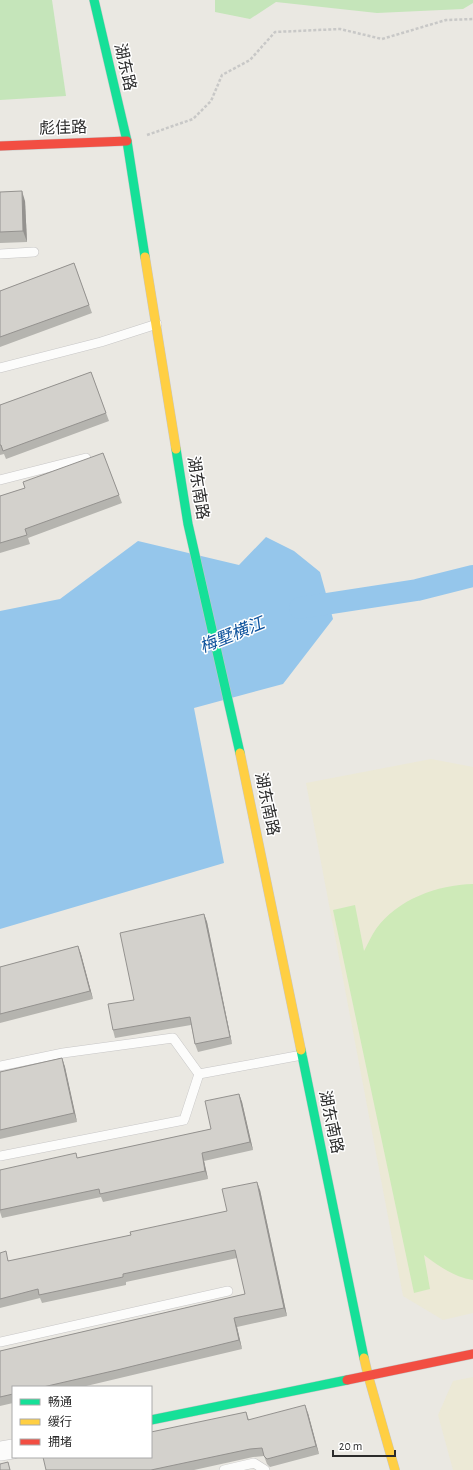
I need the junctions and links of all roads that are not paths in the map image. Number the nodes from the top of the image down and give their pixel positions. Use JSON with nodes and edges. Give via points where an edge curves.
{"nodes":[{"id":1,"x":94,"y":0,"type":"edge"},
{"id":2,"x":128,"y":141,"type":"junction"},
{"id":3,"x":0,"y":146,"type":"edge"},
{"id":4,"x":34,"y":252,"type":"dead end"},
{"id":5,"x":0,"y":254,"type":"edge"},
{"id":6,"x":157,"y":324,"type":"junction"},
{"id":7,"x":0,"y":368,"type":"edge"},
{"id":8,"x":86,"y":458,"type":"edge"},
{"id":9,"x":0,"y":480,"type":"edge"},
{"id":10,"x":302,"y":1055,"type":"junction"},
{"id":11,"x":0,"y":1066,"type":"edge"},
{"id":12,"x":199,"y":1074,"type":"junction"},
{"id":13,"x":0,"y":1156,"type":"edge"},
{"id":14,"x":228,"y":1291,"type":"dead end"},
{"id":15,"x":0,"y":1342,"type":"edge"},
{"id":16,"x":473,"y":1354,"type":"edge"},
{"id":17,"x":368,"y":1376,"type":"junction"},
{"id":18,"x":152,"y":1420,"type":"edge"},
{"id":19,"x":12,"y":1449,"type":"edge"},
{"id":20,"x":0,"y":1451,"type":"edge"},
{"id":21,"x":224,"y":1470,"type":"edge"},
{"id":22,"x":265,"y":1470,"type":"edge"},
{"id":23,"x":395,"y":1470,"type":"edge"}],
"edges":[{"from":1,"to":2,"type":"street","name":"湖东路"},
{"from":2,"to":3,"type":"street","name":"彪佳路"},
{"from":2,"to":6,"type":"street","name":"湖东南路"},
{"from":4,"to":5,"type":"lane"},
{"from":6,"to":7,"type":"lane","via":[[102,342]]},
{"from":6,"to":10,"type":"street","name":"湖东南路","via":[[188,524],[242,760]]},
{"from":8,"to":9,"type":"lane"},
{"from":10,"to":12,"type":"lane"},
{"from":10,"to":17,"type":"street","name":"湖东南路"},
{"from":11,"to":12,"type":"lane","via":[[63,1053],[173,1038]]},
{"from":12,"to":13,"type":"lane","via":[[184,1120]]},
{"from":14,"to":15,"type":"lane"},
{"from":16,"to":17,"type":"street"},
{"from":17,"to":18,"type":"street"},
{"from":17,"to":23,"type":"street","name":"湖东南路"},
{"from":19,"to":20,"type":"street"},
{"from":21,"to":22,"type":"lane","via":[[254,1463]]}]}
